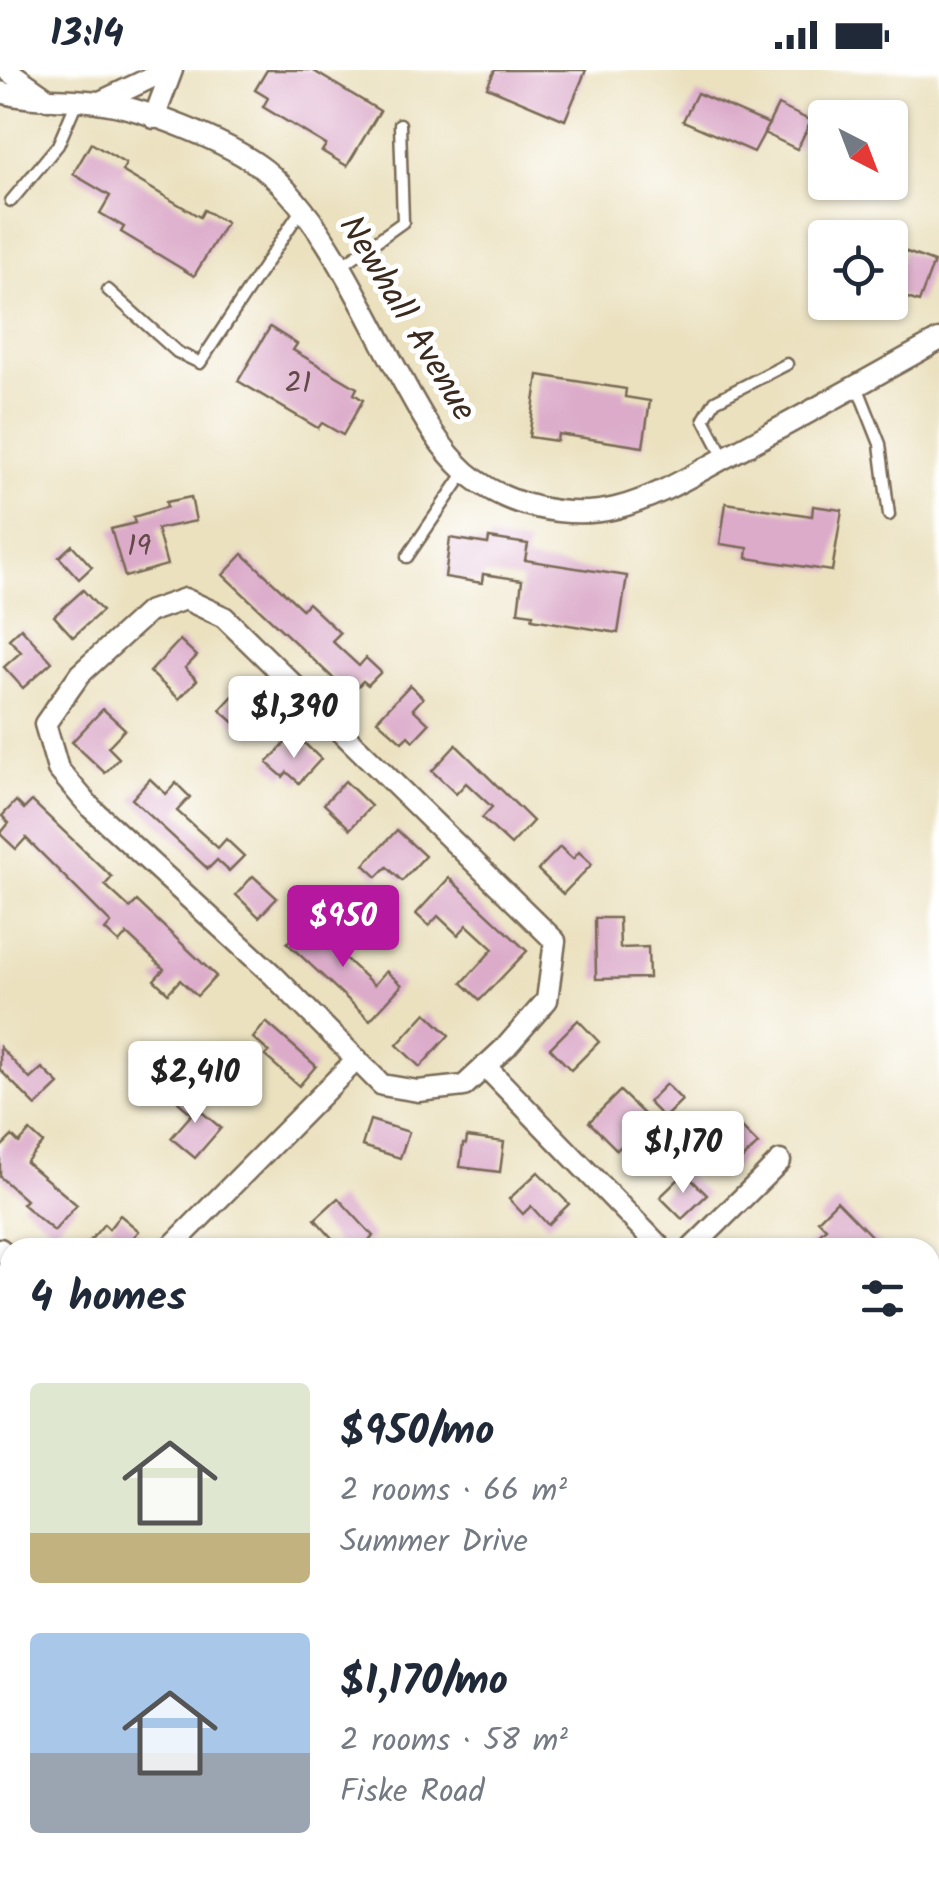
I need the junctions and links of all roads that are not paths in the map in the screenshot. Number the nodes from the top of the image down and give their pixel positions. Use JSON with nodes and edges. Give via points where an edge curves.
{"nodes":[{"id":1,"x":7,"y":70,"type":"edge"},
{"id":2,"x":169,"y":70,"type":"edge"},
{"id":3,"x":0,"y":92,"type":"edge"},
{"id":4,"x":48,"y":99,"type":"junction"},
{"id":5,"x":78,"y":100,"type":"junction"},
{"id":6,"x":100,"y":102,"type":"junction"},
{"id":7,"x":154,"y":118,"type":"junction"},
{"id":8,"x":400,"y":124,"type":"dead end"},
{"id":9,"x":11,"y":201,"type":"dead end"},
{"id":10,"x":301,"y":210,"type":"junction"},
{"id":11,"x":339,"y":267,"type":"junction"},
{"id":12,"x":108,"y":290,"type":"dead end"},
{"id":13,"x":939,"y":340,"type":"edge"},
{"id":14,"x":786,"y":364,"type":"dead end"},
{"id":15,"x":856,"y":386,"type":"junction"},
{"id":16,"x":724,"y":458,"type":"junction"},
{"id":17,"x":466,"y":472,"type":"junction"},
{"id":18,"x":890,"y":515,"type":"dead end"},
{"id":19,"x":406,"y":557,"type":"dead end"},
{"id":20,"x":357,"y":1059,"type":"junction"},
{"id":21,"x":485,"y":1066,"type":"junction"},
{"id":22,"x":780,"y":1160,"type":"dead end"},
{"id":23,"x":180,"y":1238,"type":"edge"},
{"id":24,"x":651,"y":1238,"type":"edge"},
{"id":25,"x":702,"y":1238,"type":"edge"}],
"edges":[{"from":1,"to":4,"type":"street"},
{"from":2,"to":6,"type":"street"},
{"from":2,"to":7,"type":"street"},
{"from":3,"to":4,"type":"street","name":"Newhall Avenue"},
{"from":4,"to":5,"type":"street","name":"Newhall Avenue"},
{"from":5,"to":6,"type":"street","name":"Newhall Avenue"},
{"from":5,"to":9,"type":"lane","via":[[58,145]]},
{"from":6,"to":7,"type":"street","name":"Newhall Avenue"},
{"from":7,"to":10,"type":"street","name":"Newhall Avenue","via":[[245,157]]},
{"from":8,"to":11,"type":"lane","via":[[403,222]]},
{"from":10,"to":11,"type":"street","name":"Newhall Avenue"},
{"from":10,"to":12,"type":"lane","via":[[200,363],[177,352]]},
{"from":11,"to":17,"type":"street","name":"Newhall Avenue","via":[[422,415]]},
{"from":13,"to":15,"type":"street","name":"Newhall Avenue"},
{"from":14,"to":16,"type":"lane","via":[[715,401],[704,420]]},
{"from":15,"to":16,"type":"street","name":"Newhall Avenue"},
{"from":15,"to":18,"type":"lane","via":[[880,444]]},
{"from":16,"to":17,"type":"street","name":"Newhall Avenue","via":[[642,499],[590,512],[532,505]]},
{"from":17,"to":19,"type":"lane"},
{"from":20,"to":21,"type":"street","via":[[382,1085],[418,1091],[464,1086]]},
{"from":20,"to":21,"type":"street","via":[[91,808],[58,769],[45,724],[80,674],[148,612],[185,599],[224,617],[555,941],[547,1000]]},
{"from":20,"to":23,"type":"street"},
{"from":21,"to":24,"type":"street"},
{"from":22,"to":25,"type":"street"}]}
